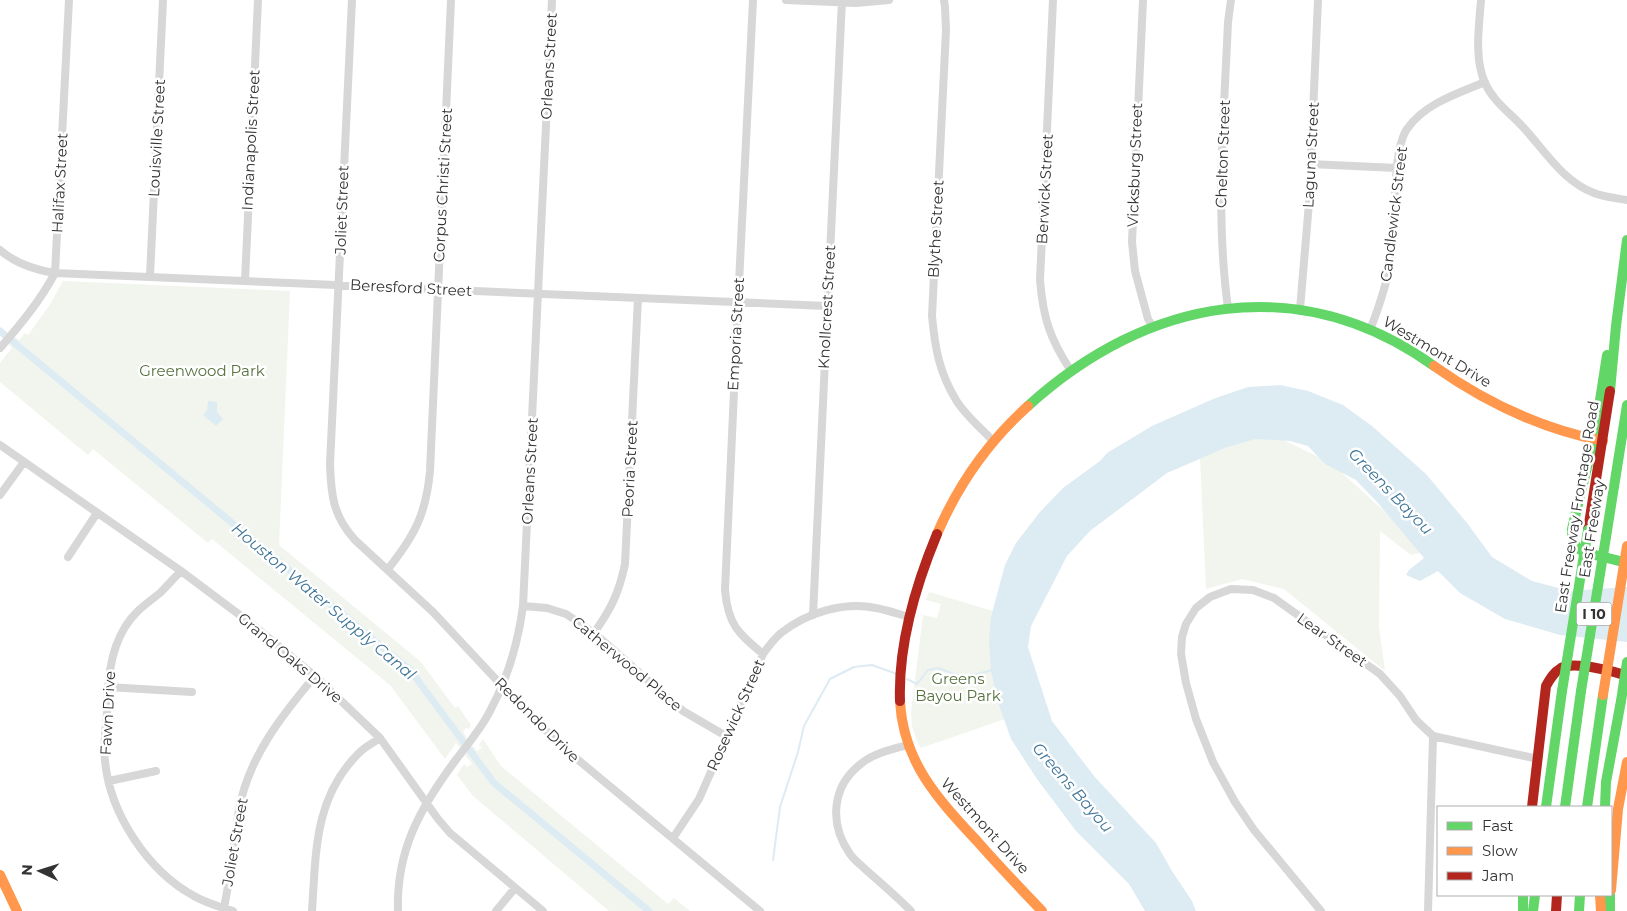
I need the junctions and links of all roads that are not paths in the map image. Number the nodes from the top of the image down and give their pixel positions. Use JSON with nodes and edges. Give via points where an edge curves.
{"nodes":[{"id":1,"x":69,"y":0,"type":"edge"},
{"id":2,"x":163,"y":0,"type":"edge"},
{"id":3,"x":258,"y":0,"type":"edge"},
{"id":4,"x":352,"y":0,"type":"edge"},
{"id":5,"x":451,"y":0,"type":"edge"},
{"id":6,"x":552,"y":0,"type":"edge"},
{"id":7,"x":753,"y":0,"type":"edge"},
{"id":8,"x":786,"y":0,"type":"edge"},
{"id":9,"x":889,"y":0,"type":"edge"},
{"id":10,"x":944,"y":0,"type":"edge"},
{"id":11,"x":1053,"y":0,"type":"edge"},
{"id":12,"x":1143,"y":0,"type":"edge"},
{"id":13,"x":1231,"y":0,"type":"edge"},
{"id":14,"x":1318,"y":0,"type":"edge"},
{"id":15,"x":1481,"y":0,"type":"edge"},
{"id":16,"x":842,"y":1,"type":"edge"},
{"id":17,"x":1485,"y":82,"type":"junction"},
{"id":18,"x":1310,"y":164,"type":"junction"},
{"id":19,"x":1397,"y":168,"type":"junction"},
{"id":20,"x":1626,"y":200,"type":"edge"},
{"id":21,"x":1627,"y":240,"type":"edge"},
{"id":22,"x":0,"y":250,"type":"edge"},
{"id":23,"x":55,"y":273,"type":"junction"},
{"id":24,"x":150,"y":276,"type":"junction"},
{"id":25,"x":245,"y":281,"type":"junction"},
{"id":26,"x":339,"y":285,"type":"junction"},
{"id":27,"x":438,"y":289,"type":"junction"},
{"id":28,"x":538,"y":294,"type":"junction"},
{"id":29,"x":638,"y":298,"type":"junction"},
{"id":30,"x":738,"y":303,"type":"junction"},
{"id":31,"x":826,"y":306,"type":"junction"},
{"id":32,"x":1228,"y":308,"type":"junction"},
{"id":33,"x":1300,"y":309,"type":"junction"},
{"id":34,"x":1153,"y":327,"type":"junction"},
{"id":35,"x":1370,"y":330,"type":"junction"},
{"id":36,"x":2,"y":345,"type":"edge"},
{"id":37,"x":1071,"y":371,"type":"junction"},
{"id":38,"x":1627,"y":405,"type":"edge"},
{"id":39,"x":992,"y":440,"type":"junction"},
{"id":40,"x":1598,"y":440,"type":"junction"},
{"id":41,"x":0,"y":445,"type":"edge"},
{"id":42,"x":24,"y":462,"type":"junction"},
{"id":43,"x":0,"y":495,"type":"edge"},
{"id":44,"x":335,"y":508,"type":"joint"},
{"id":45,"x":98,"y":513,"type":"junction"},
{"id":46,"x":1627,"y":546,"type":"edge"},
{"id":47,"x":68,"y":557,"type":"dead end"},
{"id":48,"x":1627,"y":564,"type":"edge"},
{"id":49,"x":388,"y":569,"type":"junction"},
{"id":50,"x":181,"y":571,"type":"junction"},
{"id":51,"x":523,"y":606,"type":"junction"},
{"id":52,"x":813,"y":615,"type":"junction"},
{"id":53,"x":909,"y":617,"type":"junction"},
{"id":54,"x":594,"y":634,"type":"junction"},
{"id":55,"x":763,"y":654,"type":"junction"},
{"id":56,"x":1627,"y":662,"type":"edge"},
{"id":57,"x":315,"y":676,"type":"junction"},
{"id":58,"x":1627,"y":676,"type":"edge"},
{"id":59,"x":502,"y":686,"type":"junction"},
{"id":60,"x":108,"y":687,"type":"junction"},
{"id":61,"x":192,"y":692,"type":"dead end"},
{"id":62,"x":726,"y":736,"type":"junction"},
{"id":63,"x":1433,"y":736,"type":"junction"},
{"id":64,"x":380,"y":738,"type":"junction"},
{"id":65,"x":908,"y":745,"type":"junction"},
{"id":66,"x":1538,"y":759,"type":"junction"},
{"id":67,"x":1627,"y":762,"type":"edge"},
{"id":68,"x":156,"y":771,"type":"dead end"},
{"id":69,"x":109,"y":781,"type":"junction"},
{"id":70,"x":426,"y":802,"type":"junction"},
{"id":71,"x":1532,"y":806,"type":"edge"},
{"id":72,"x":1546,"y":806,"type":"edge"},
{"id":73,"x":1565,"y":806,"type":"edge"},
{"id":74,"x":1587,"y":806,"type":"edge"},
{"id":75,"x":1605,"y":806,"type":"edge"},
{"id":76,"x":673,"y":838,"type":"junction"},
{"id":77,"x":0,"y":875,"type":"edge"},
{"id":78,"x":1612,"y":878,"type":"edge"},
{"id":79,"x":515,"y":888,"type":"junction"},
{"id":80,"x":1523,"y":896,"type":"edge"},
{"id":81,"x":1535,"y":896,"type":"edge"},
{"id":82,"x":1557,"y":896,"type":"edge"},
{"id":83,"x":1580,"y":896,"type":"edge"},
{"id":84,"x":1600,"y":896,"type":"edge"},
{"id":85,"x":1610,"y":896,"type":"edge"},
{"id":86,"x":224,"y":908,"type":"junction"},
{"id":87,"x":16,"y":911,"type":"edge"},
{"id":88,"x":233,"y":911,"type":"edge"},
{"id":89,"x":312,"y":911,"type":"edge"},
{"id":90,"x":398,"y":911,"type":"edge"},
{"id":91,"x":496,"y":911,"type":"edge"},
{"id":92,"x":543,"y":911,"type":"edge"},
{"id":93,"x":760,"y":911,"type":"edge"},
{"id":94,"x":911,"y":911,"type":"edge"},
{"id":95,"x":1042,"y":911,"type":"edge"},
{"id":96,"x":1321,"y":911,"type":"edge"},
{"id":97,"x":1428,"y":911,"type":"edge"},
{"id":98,"x":1523,"y":911,"type":"edge"},
{"id":99,"x":1533,"y":911,"type":"edge"},
{"id":100,"x":1556,"y":911,"type":"edge"},
{"id":101,"x":1578,"y":911,"type":"edge"},
{"id":102,"x":1600,"y":911,"type":"edge"},
{"id":103,"x":1610,"y":911,"type":"edge"}],
"edges":[{"from":1,"to":23,"type":"street","name":"Halifax Street"},
{"from":2,"to":24,"type":"street","name":"Louisville Street"},
{"from":3,"to":25,"type":"street","name":"Indianapolis Street"},
{"from":4,"to":26,"type":"street","name":"Joliet Street"},
{"from":5,"to":27,"type":"street","name":"Corpus Christi Street"},
{"from":6,"to":28,"type":"street","name":"Orleans Street"},
{"from":7,"to":30,"type":"street","name":"Emporia Street"},
{"from":8,"to":16,"type":"street"},
{"from":9,"to":16,"type":"street"},
{"from":10,"to":39,"type":"street","name":"Blythe Street","via":[[946,30],[932,316],[942,371],[957,401]]},
{"from":11,"to":37,"type":"street","name":"Berwick Street","via":[[1040,280],[1047,325]]},
{"from":12,"to":34,"type":"street","name":"Vicksburg Street","via":[[1132,242],[1148,320]]},
{"from":13,"to":32,"type":"street","name":"Chelton Street","via":[[1221,230]]},
{"from":14,"to":18,"type":"street","name":"Laguna Street"},
{"from":15,"to":17,"type":"street","via":[[1479,58]]},
{"from":16,"to":31,"type":"street","name":"Knollcrest Street"},
{"from":17,"to":19,"type":"street","name":"Candlewick Street","via":[[1435,105],[1420,116],[1403,137]]},
{"from":17,"to":20,"type":"street","via":[[1501,106],[1575,183],[1610,198]]},
{"from":18,"to":19,"type":"street"},
{"from":18,"to":33,"type":"street","name":"Laguna Street"},
{"from":19,"to":35,"type":"street","name":"Candlewick Street","via":[[1393,246],[1384,294]]},
{"from":21,"to":40,"type":"main road","via":[[1616,326],[1607,355]]},
{"from":22,"to":23,"type":"street","name":"Beresford Street","via":[[26,265]]},
{"from":23,"to":24,"type":"street","name":"Beresford Street"},
{"from":23,"to":36,"type":"street","name":"Halifax Street","via":[[45,293]]},
{"from":24,"to":25,"type":"street","name":"Beresford Street"},
{"from":25,"to":26,"type":"street","name":"Beresford Street"},
{"from":26,"to":27,"type":"street","name":"Beresford Street"},
{"from":26,"to":44,"type":"street","name":"Joliet Street","via":[[330,464]]},
{"from":27,"to":28,"type":"street","name":"Beresford Street"},
{"from":27,"to":49,"type":"street","name":"Corpus Christi Street","via":[[428,495],[420,520],[406,546]]},
{"from":28,"to":29,"type":"street","name":"Beresford Street"},
{"from":28,"to":51,"type":"street","name":"Orleans Street"},
{"from":29,"to":30,"type":"street","name":"Beresford Street"},
{"from":29,"to":54,"type":"street","name":"Peoria Street","via":[[625,564],[611,608]]},
{"from":30,"to":31,"type":"street","name":"Beresford Street"},
{"from":30,"to":55,"type":"street","name":"Emporia Street","via":[[726,606],[742,637]]},
{"from":31,"to":52,"type":"street","name":"Knollcrest Street"},
{"from":32,"to":33,"type":"main road","name":"Westmont Drive"},
{"from":32,"to":34,"type":"main road","name":"Westmont Drive"},
{"from":33,"to":35,"type":"main road","name":"Westmont Drive"},
{"from":34,"to":37,"type":"main road","name":"Westmont Drive","via":[[1100,352]]},
{"from":35,"to":40,"type":"main road","name":"Westmont Drive","via":[[1511,411],[1574,436]]},
{"from":37,"to":39,"type":"main road","name":"Westmont Drive"},
{"from":38,"to":73,"type":"main road","name":"East Freeway","number":"I 10","bridge":true},
{"from":39,"to":53,"type":"main road","name":"Westmont Drive","via":[[964,479],[934,538]]},
{"from":40,"to":48,"type":"main road","via":[[1571,540],[1582,552]]},
{"from":40,"to":72,"type":"main road","name":"East Freeway Frontage Road","bridge":true,"via":[[1588,530]]},
{"from":41,"to":42,"type":"street","name":"Grand Oaks Drive"},
{"from":42,"to":43,"type":"street"},
{"from":42,"to":45,"type":"street","name":"Grand Oaks Drive"},
{"from":44,"to":49,"type":"street","name":"Redondo Drive","via":[[354,540]]},
{"from":45,"to":47,"type":"street"},
{"from":45,"to":50,"type":"street","name":"Grand Oaks Drive"},
{"from":46,"to":74,"type":"main road","number":"I 10","bridge":true},
{"from":49,"to":59,"type":"street","name":"Redondo Drive"},
{"from":50,"to":57,"type":"street","name":"Grand Oaks Drive"},
{"from":50,"to":60,"type":"street","name":"Fawn Drive","via":[[138,609],[124,628],[111,659]]},
{"from":51,"to":54,"type":"street","name":"Catherwood Place","via":[[566,614]]},
{"from":51,"to":59,"type":"street","name":"Orleans Street","via":[[520,633]]},
{"from":52,"to":53,"type":"street","name":"Rosewick Street","via":[[850,606],[874,607]]},
{"from":52,"to":55,"type":"street","name":"Rosewick Street","via":[[779,634]]},
{"from":53,"to":65,"type":"main road","name":"Westmont Drive","via":[[900,684],[901,713]]},
{"from":54,"to":62,"type":"street","name":"Catherwood Place","via":[[683,711]]},
{"from":55,"to":62,"type":"street","name":"Rosewick Street"},
{"from":56,"to":75,"type":"main road","bridge":true,"via":[[1606,782]]},
{"from":57,"to":64,"type":"street","name":"Grand Oaks Drive"},
{"from":57,"to":86,"type":"street","name":"Joliet Street","via":[[271,733],[247,782],[239,809]]},
{"from":58,"to":66,"type":"main road","via":[[1572,664],[1552,674],[1546,686]]},
{"from":59,"to":70,"type":"street","name":"Orleans Street","via":[[490,712]]},
{"from":59,"to":76,"type":"street","name":"Redondo Drive","via":[[565,749]]},
{"from":60,"to":61,"type":"street"},
{"from":60,"to":69,"type":"street","name":"Fawn Drive","via":[[105,761]]},
{"from":62,"to":76,"type":"street","name":"Rosewick Street","via":[[699,799]]},
{"from":63,"to":66,"type":"street"},
{"from":63,"to":96,"type":"street","name":"Lear Street","via":[[1416,720],[1380,674],[1274,598],[1253,590],[1231,589],[1210,597],[1196,608],[1184,630],[1181,654],[1196,719],[1230,794],[1254,830]]},
{"from":63,"to":97,"type":"street"},
{"from":64,"to":70,"type":"street","name":"Grand Oaks Drive"},
{"from":64,"to":89,"type":"street","via":[[348,764],[334,786],[317,840]]},
{"from":65,"to":94,"type":"street","via":[[862,762],[838,795],[835,811],[839,836],[851,856]]},
{"from":65,"to":95,"type":"main road","name":"Westmont Drive","via":[[921,774],[936,796]]},
{"from":66,"to":71,"type":"main road"},
{"from":67,"to":78,"type":"main road","via":[[1618,809]]},
{"from":68,"to":69,"type":"street"},
{"from":69,"to":86,"type":"street","name":"Fawn Drive","via":[[125,825],[165,875],[194,896]]},
{"from":70,"to":79,"type":"street","name":"Grand Oaks Drive","via":[[450,833]]},
{"from":70,"to":90,"type":"street","name":"Orleans Street","via":[[405,850],[400,871]]},
{"from":76,"to":93,"type":"street","name":"Redondo Drive"},
{"from":77,"to":87,"type":"main road"},
{"from":79,"to":91,"type":"street"},
{"from":79,"to":92,"type":"street","name":"Grand Oaks Drive"},
{"from":80,"to":98,"type":"main road"},
{"from":81,"to":99,"type":"main road"},
{"from":82,"to":100,"type":"main road"},
{"from":83,"to":101,"type":"main road"},
{"from":84,"to":102,"type":"main road"},
{"from":85,"to":103,"type":"main road"},
{"from":86,"to":88,"type":"street","name":"Fawn Drive"}]}
